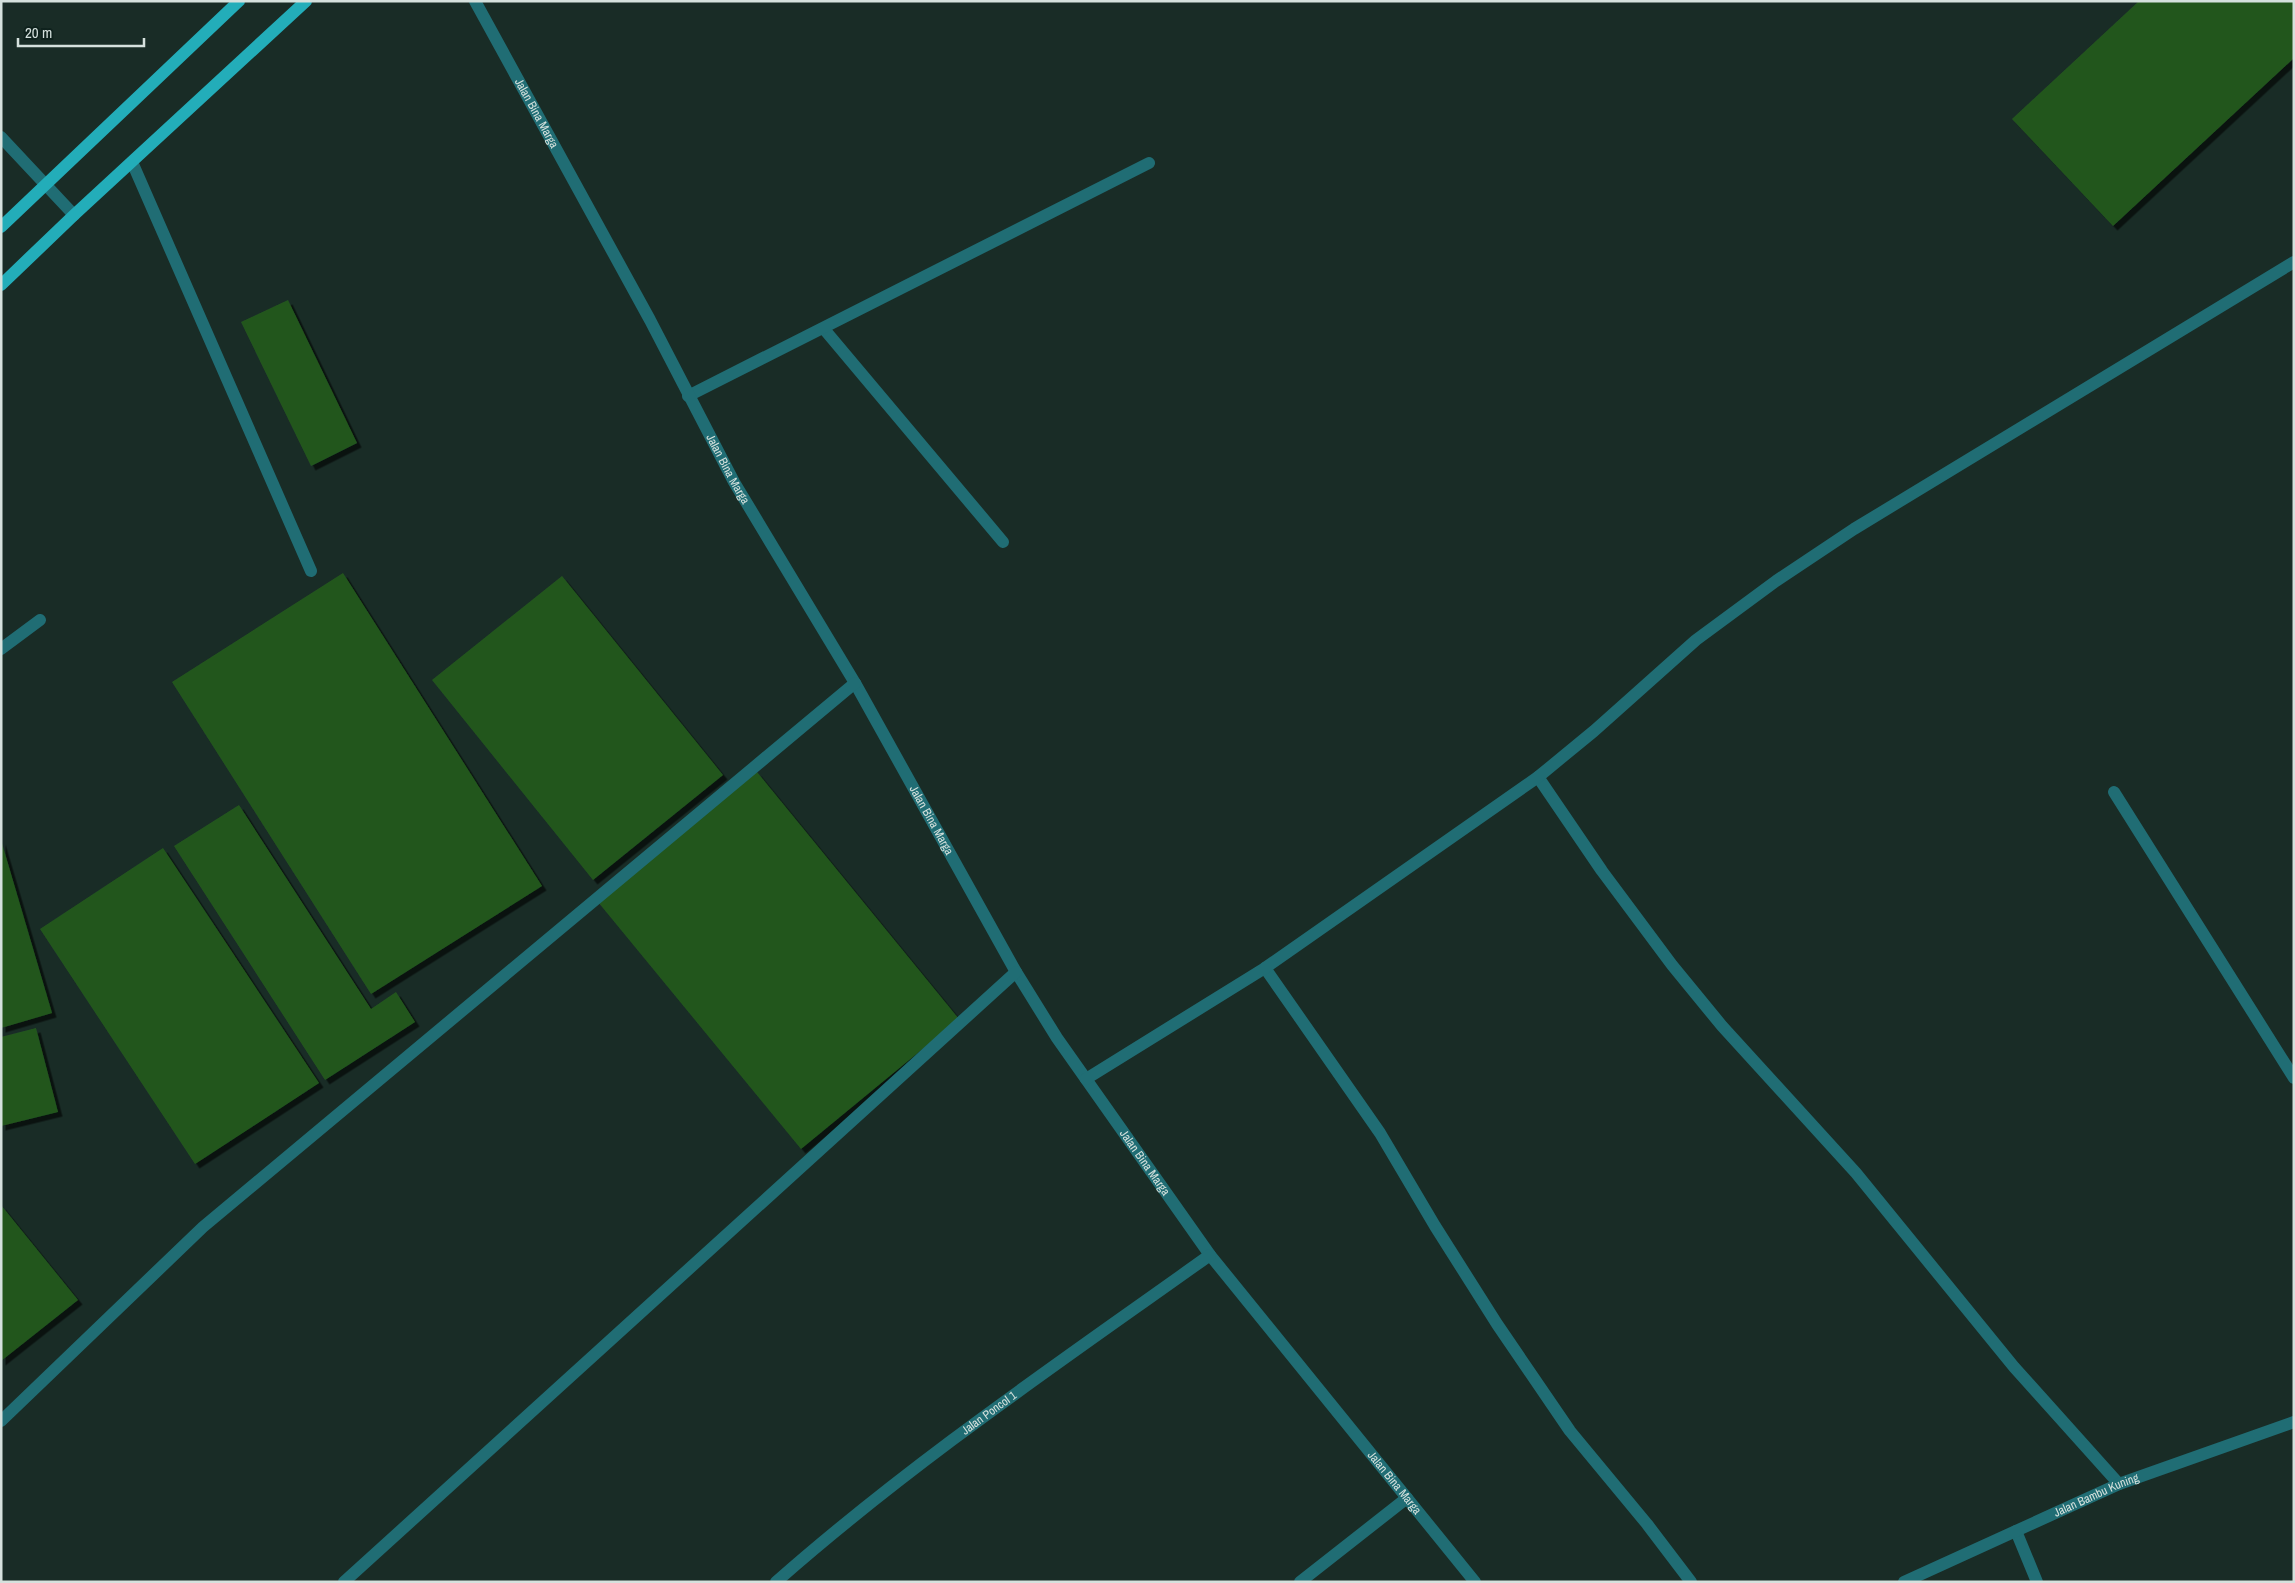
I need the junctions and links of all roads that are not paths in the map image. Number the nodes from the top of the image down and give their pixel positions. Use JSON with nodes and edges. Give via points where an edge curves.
{"nodes":[{"id":1,"x":239,"y":1,"type":"edge"},
{"id":2,"x":306,"y":1,"type":"edge"},
{"id":3,"x":475,"y":1,"type":"edge"},
{"id":4,"x":1,"y":137,"type":"edge"},
{"id":5,"x":132,"y":162,"type":"junction"},
{"id":6,"x":1149,"y":163,"type":"dead end"},
{"id":7,"x":46,"y":185,"type":"junction"},
{"id":8,"x":74,"y":215,"type":"junction"},
{"id":9,"x":1,"y":227,"type":"edge"},
{"id":10,"x":2294,"y":262,"type":"edge"},
{"id":11,"x":1,"y":285,"type":"edge"},
{"id":12,"x":824,"y":329,"type":"junction"},
{"id":13,"x":688,"y":396,"type":"junction"},
{"id":14,"x":1003,"y":542,"type":"dead end"},
{"id":15,"x":311,"y":571,"type":"dead end"},
{"id":16,"x":40,"y":620,"type":"dead end"},
{"id":17,"x":1,"y":649,"type":"edge"},
{"id":18,"x":855,"y":683,"type":"junction"},
{"id":19,"x":1538,"y":777,"type":"junction"},
{"id":20,"x":2114,"y":792,"type":"dead end"},
{"id":21,"x":1265,"y":968,"type":"junction"},
{"id":22,"x":1016,"y":972,"type":"junction"},
{"id":23,"x":2294,"y":1078,"type":"edge"},
{"id":24,"x":1086,"y":1079,"type":"junction"},
{"id":25,"x":1210,"y":1255,"type":"junction"},
{"id":26,"x":1,"y":1421,"type":"edge"},
{"id":27,"x":2294,"y":1422,"type":"edge"},
{"id":28,"x":2119,"y":1484,"type":"junction"},
{"id":29,"x":1407,"y":1498,"type":"junction"},
{"id":30,"x":2016,"y":1531,"type":"junction"},
{"id":31,"x":344,"y":1582,"type":"edge"},
{"id":32,"x":776,"y":1582,"type":"edge"},
{"id":33,"x":1300,"y":1582,"type":"edge"},
{"id":34,"x":1475,"y":1582,"type":"edge"},
{"id":35,"x":1691,"y":1582,"type":"edge"},
{"id":36,"x":1904,"y":1582,"type":"edge"},
{"id":37,"x":2036,"y":1582,"type":"edge"}],
"edges":[{"from":1,"to":7,"type":"main road"},
{"from":2,"to":5,"type":"main road"},
{"from":3,"to":13,"type":"street","name":"Jalan Bina Marga","via":[[650,320]]},
{"from":4,"to":7,"type":"street"},
{"from":5,"to":8,"type":"main road"},
{"from":5,"to":15,"type":"street"},
{"from":6,"to":12,"type":"street"},
{"from":7,"to":8,"type":"street"},
{"from":7,"to":9,"type":"main road"},
{"from":8,"to":11,"type":"main road"},
{"from":10,"to":19,"type":"street","via":[[1823,550],[1696,640]]},
{"from":12,"to":13,"type":"street"},
{"from":12,"to":14,"type":"street"},
{"from":13,"to":18,"type":"street","name":"Jalan Bina Marga","via":[[734,482]]},
{"from":16,"to":17,"type":"street"},
{"from":18,"to":22,"type":"street","name":"Jalan Bina Marga"},
{"from":18,"to":26,"type":"street","via":[[203,1227]]},
{"from":19,"to":21,"type":"street"},
{"from":19,"to":28,"type":"street","via":[[1602,871],[1722,1026],[1856,1173],[2014,1368]]},
{"from":20,"to":23,"type":"street"},
{"from":21,"to":24,"type":"street"},
{"from":21,"to":35,"type":"street","via":[[1380,1133],[1497,1324],[1570,1431]]},
{"from":22,"to":24,"type":"street","name":"Jalan Bina Marga"},
{"from":22,"to":31,"type":"street"},
{"from":24,"to":25,"type":"street","name":"Jalan Bina Marga"},
{"from":25,"to":29,"type":"street","name":"Jalan Bina Marga"},
{"from":25,"to":32,"type":"street","name":"Jalan Poncol 1","via":[[989,1413],[831,1534]]},
{"from":27,"to":28,"type":"street","name":"Jalan Bambu Kuning"},
{"from":28,"to":30,"type":"street","name":"Jalan Bambu Kuning"},
{"from":29,"to":33,"type":"street"},
{"from":29,"to":34,"type":"street","name":"Jalan Bina Marga"},
{"from":30,"to":36,"type":"street","name":"Jalan Bambu Kuning"},
{"from":30,"to":37,"type":"street"}]}
